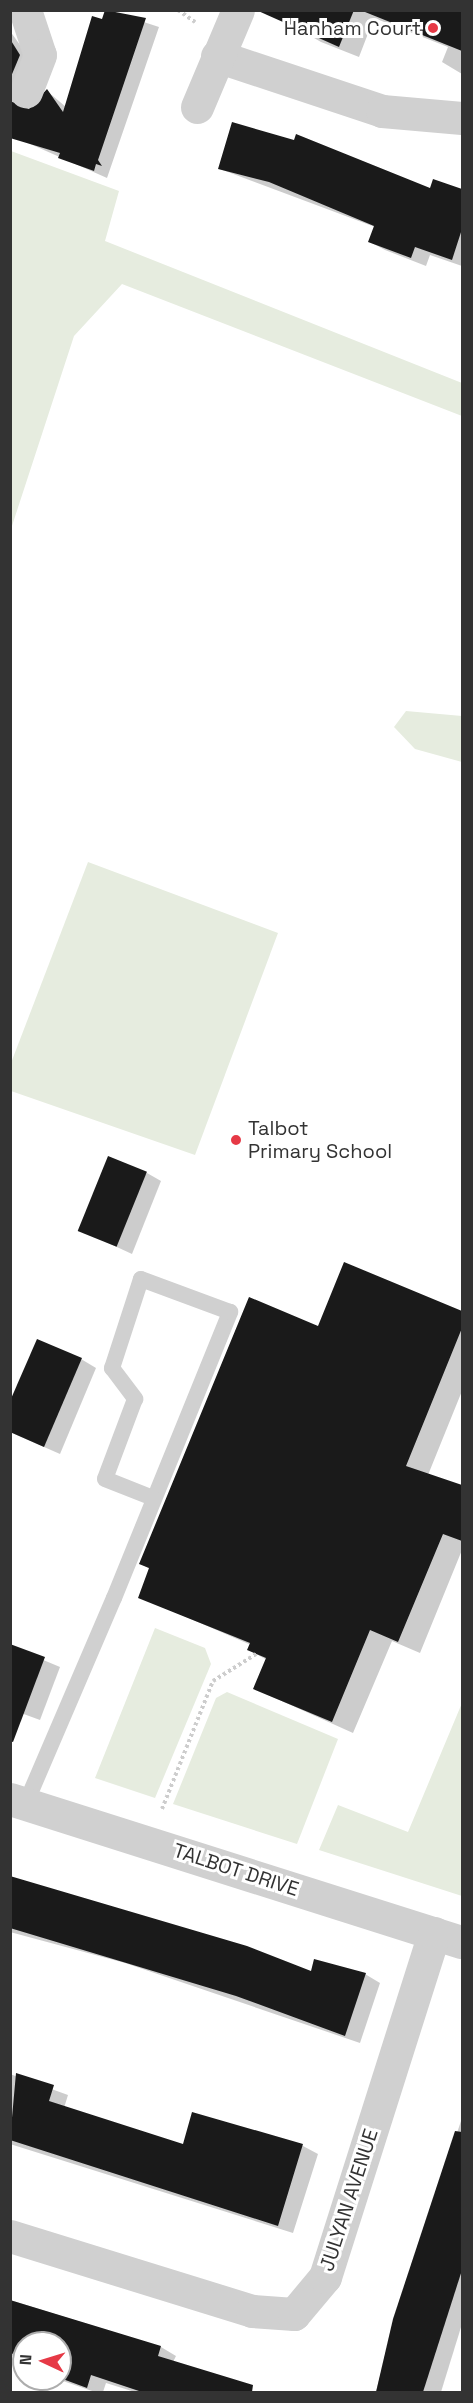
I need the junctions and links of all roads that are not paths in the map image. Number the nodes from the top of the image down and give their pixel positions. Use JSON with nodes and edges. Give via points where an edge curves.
{"nodes":[{"id":1,"x":25,"y":10,"type":"edge"},
{"id":2,"x":238,"y":10,"type":"edge"},
{"id":3,"x":217,"y":56,"type":"junction"},
{"id":4,"x":26,"y":91,"type":"dead end"},
{"id":5,"x":197,"y":107,"type":"dead end"},
{"id":6,"x":462,"y":118,"type":"edge"},
{"id":7,"x":153,"y":1498,"type":"junction"},
{"id":8,"x":18,"y":1801,"type":"edge"},
{"id":9,"x":448,"y":1937,"type":"edge"},
{"id":10,"x":10,"y":2236,"type":"edge"}],
"edges":[{"from":1,"to":4,"type":"street","via":[[40,55]]},
{"from":2,"to":3,"type":"street"},
{"from":3,"to":5,"type":"street"},
{"from":3,"to":6,"type":"street","via":[[382,111]]},
{"from":7,"to":7,"type":"lane","via":[[230,1312],[141,1279],[112,1368],[135,1399],[105,1479]]},
{"from":7,"to":8,"type":"lane"},
{"from":8,"to":9,"type":"street","name":"TALBOT DRIVE"},
{"from":9,"to":10,"type":"street","name":"JULYAN AVENUE","via":[[325,2277],[294,2314],[252,2311]]}]}
